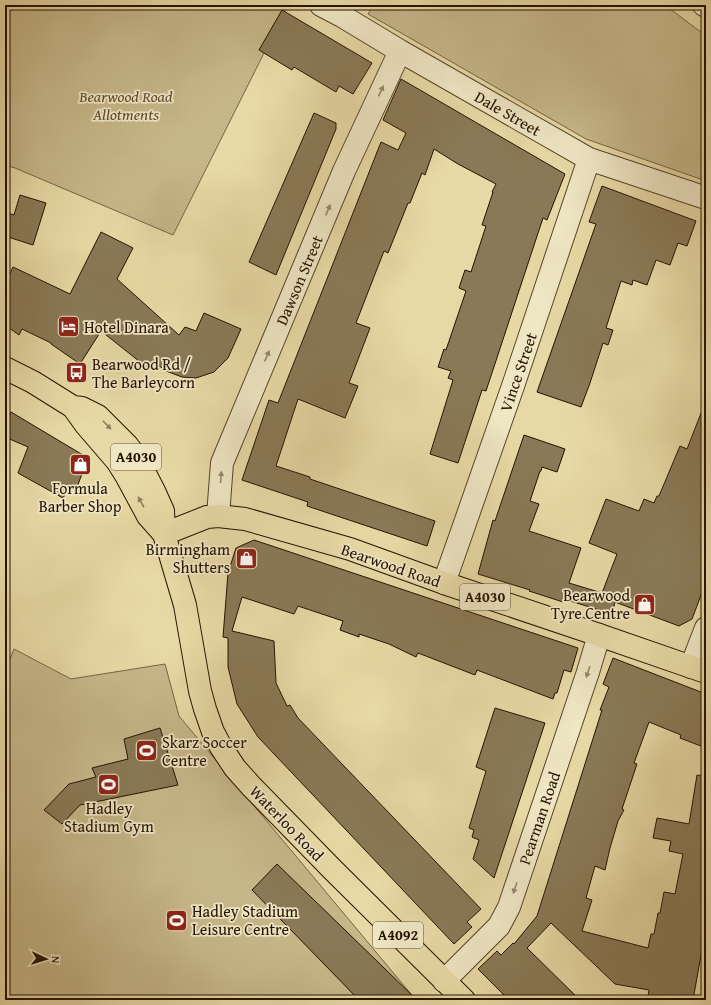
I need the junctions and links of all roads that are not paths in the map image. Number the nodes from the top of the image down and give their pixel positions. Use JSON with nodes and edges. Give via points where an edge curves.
{"nodes":[{"id":1,"x":321,"y":5,"type":"edge"},
{"id":2,"x":345,"y":11,"type":"edge"},
{"id":3,"x":400,"y":51,"type":"junction"},
{"id":4,"x":589,"y":159,"type":"junction"},
{"id":5,"x":706,"y":198,"type":"edge"},
{"id":6,"x":7,"y":374,"type":"edge"},
{"id":7,"x":218,"y":516,"type":"junction"},
{"id":8,"x":164,"y":534,"type":"junction"},
{"id":9,"x":444,"y":583,"type":"junction"},
{"id":10,"x":706,"y":628,"type":"edge"},
{"id":11,"x":599,"y":635,"type":"junction"},
{"id":12,"x":699,"y":670,"type":"edge"},
{"id":13,"x":444,"y":981,"type":"junction"},
{"id":14,"x":464,"y":1000,"type":"edge"}],
"edges":[{"from":1,"to":2,"type":"street","name":"Dale Street"},
{"from":2,"to":3,"type":"street","name":"Dale Street"},
{"from":3,"to":4,"type":"street","name":"Dale Street"},
{"from":7,"to":3,"type":"street","name":"Dawson Street","one_way":true,"via":[[222,463],[344,171]]},
{"from":4,"to":5,"type":"street","name":"Dale Street"},
{"from":4,"to":9,"type":"street","name":"Vince Street"},
{"from":6,"to":8,"type":"main road","number":"A4030","via":[[33,382],[74,407],[117,461],[148,516]]},
{"from":7,"to":8,"type":"main road","name":"Bearwood Road","number":"A4030","via":[[207,517]]},
{"from":7,"to":9,"type":"main road","name":"Bearwood Road","number":"A4030","via":[[245,519],[343,547]]},
{"from":8,"to":13,"type":"main road","name":"Waterloo Road","number":"A4092","via":[[185,605],[200,691],[213,732],[221,747],[251,786]]},
{"from":9,"to":11,"type":"main road","name":"Bearwood Road","number":"A4030"},
{"from":10,"to":12,"type":"street"},
{"from":11,"to":12,"type":"main road","name":"Bearwood Road","number":"A4030"},
{"from":11,"to":13,"type":"street","name":"Pearman Road","one_way":true,"via":[[509,907],[499,926]]},
{"from":13,"to":14,"type":"main road","name":"Waterloo Road","number":"A4092"}]}
